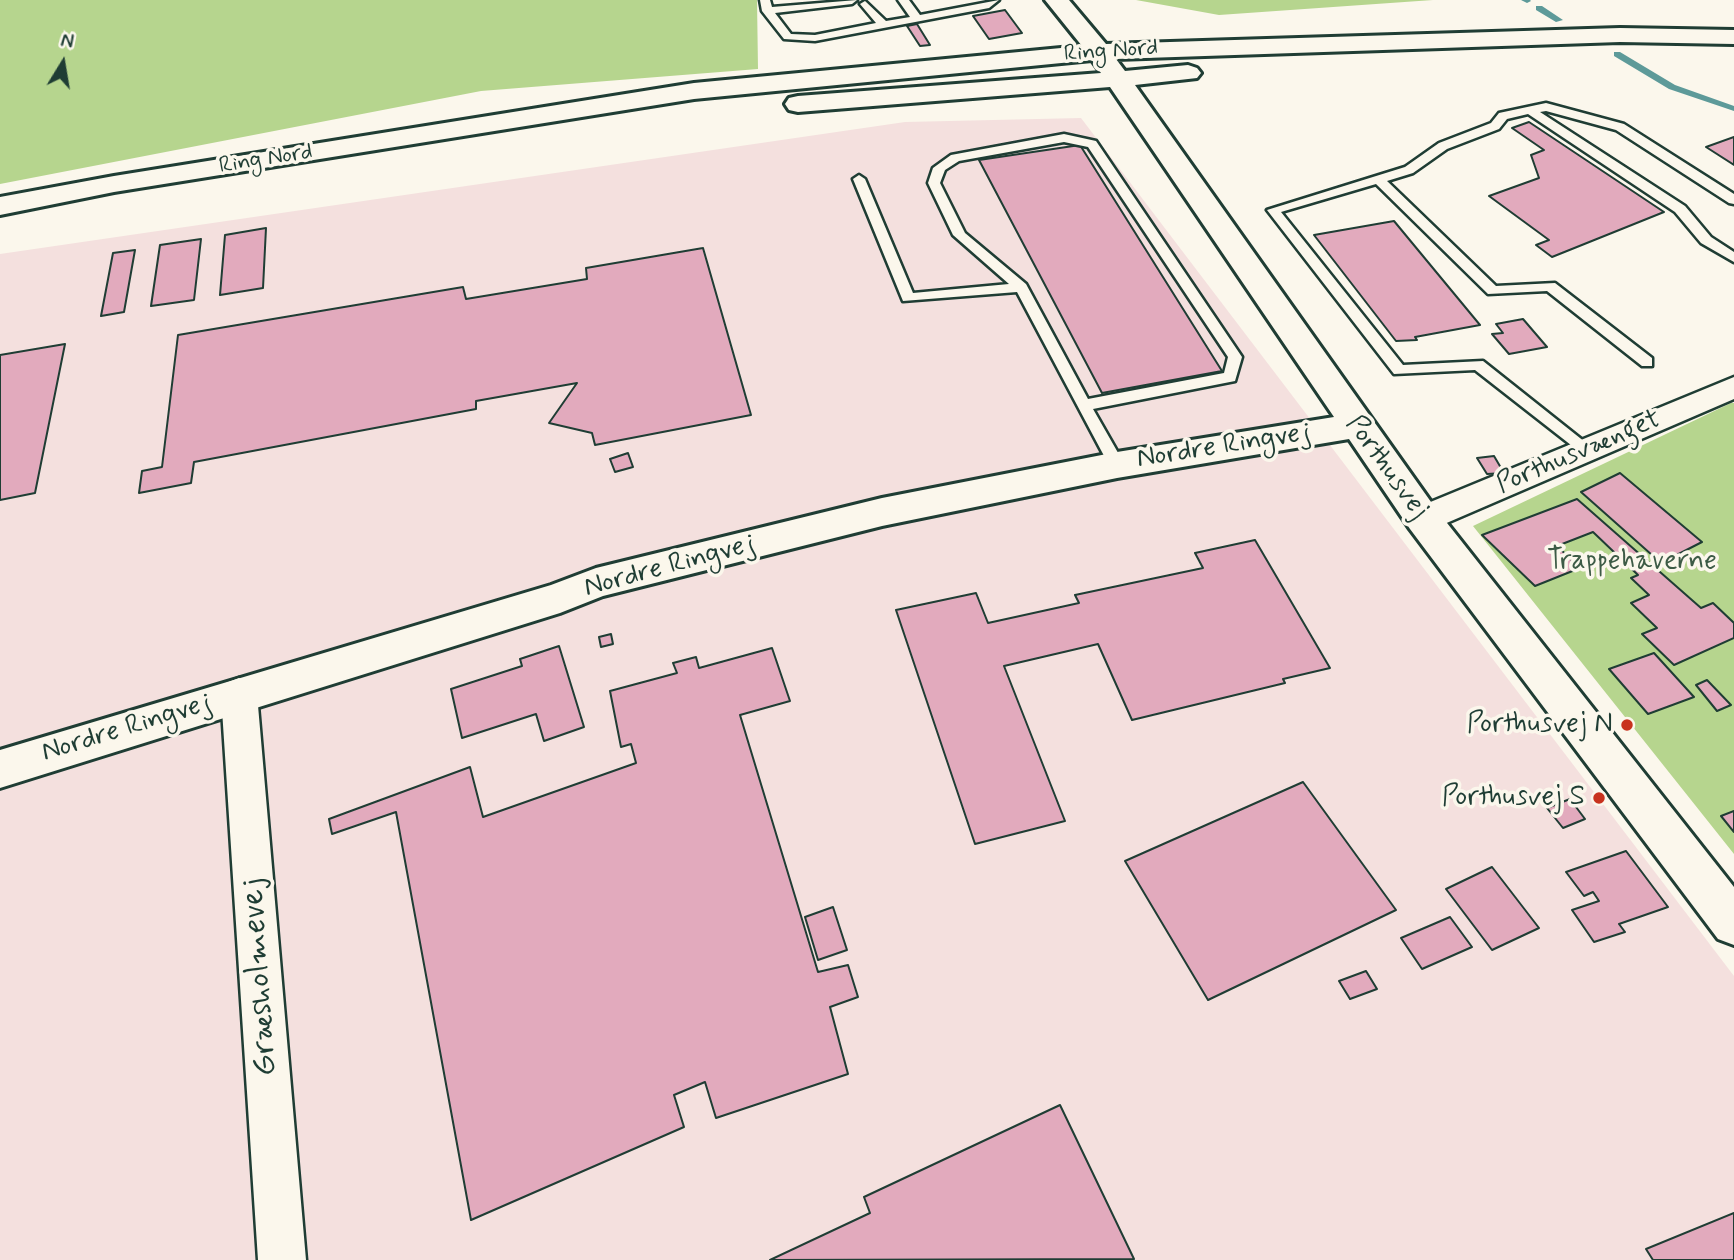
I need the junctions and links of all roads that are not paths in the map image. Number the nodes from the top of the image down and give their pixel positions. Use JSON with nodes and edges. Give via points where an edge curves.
{"nodes":[{"id":1,"x":852,"y":0,"type":"edge"},
{"id":2,"x":903,"y":0,"type":"edge"},
{"id":3,"x":994,"y":0,"type":"edge"},
{"id":4,"x":869,"y":2,"type":"edge"},
{"id":5,"x":1063,"y":3,"type":"edge"},
{"id":6,"x":974,"y":4,"type":"edge"},
{"id":7,"x":766,"y":6,"type":"edge"},
{"id":8,"x":916,"y":18,"type":"junction"},
{"id":9,"x":883,"y":24,"type":"junction"},
{"id":10,"x":1693,"y":37,"type":"junction"},
{"id":11,"x":1734,"y":37,"type":"edge"},
{"id":12,"x":1482,"y":38,"type":"junction"},
{"id":13,"x":1098,"y":51,"type":"junction"},
{"id":14,"x":1115,"y":78,"type":"junction"},
{"id":15,"x":1529,"y":110,"type":"junction"},
{"id":16,"x":533,"y":117,"type":"junction"},
{"id":17,"x":859,"y":178,"type":"dead end"},
{"id":18,"x":1378,"y":179,"type":"junction"},
{"id":19,"x":1734,"y":200,"type":"edge"},
{"id":20,"x":0,"y":206,"type":"edge"},
{"id":21,"x":1734,"y":258,"type":"edge"},
{"id":22,"x":1021,"y":287,"type":"junction"},
{"id":23,"x":1647,"y":362,"type":"dead end"},
{"id":24,"x":1734,"y":387,"type":"edge"},
{"id":25,"x":1084,"y":405,"type":"junction"},
{"id":26,"x":1355,"y":426,"type":"junction"},
{"id":27,"x":1585,"y":450,"type":"junction"},
{"id":28,"x":1116,"y":465,"type":"junction"},
{"id":29,"x":1423,"y":519,"type":"junction"},
{"id":30,"x":239,"y":694,"type":"junction"},
{"id":31,"x":0,"y":769,"type":"edge"},
{"id":32,"x":1734,"y":923,"type":"edge"},
{"id":33,"x":282,"y":1260,"type":"edge"}],
"edges":[{"from":1,"to":4,"type":"lane"},
{"from":1,"to":7,"type":"lane"},
{"from":2,"to":8,"type":"lane"},
{"from":3,"to":6,"type":"lane","via":[[989,5]]},
{"from":4,"to":9,"type":"lane"},
{"from":5,"to":13,"type":"main road","name":"Porthusvej"},
{"from":6,"to":8,"type":"lane"},
{"from":7,"to":9,"type":"lane","via":[[789,37],[815,38]]},
{"from":8,"to":9,"type":"lane"},
{"from":10,"to":11,"type":"main road","name":"Ring Nord"},
{"from":10,"to":12,"type":"main road","name":"Ring Nord"},
{"from":10,"to":14,"type":"main road","name":"Ring Nord"},
{"from":12,"to":13,"type":"main road","name":"Ring Nord"},
{"from":12,"to":14,"type":"main road","via":[[1407,47],[1177,59],[1137,64]]},
{"from":13,"to":14,"type":"main road","name":"Porthusvej"},
{"from":13,"to":16,"type":"main road","name":"Ring Nord","via":[[694,91]]},
{"from":14,"to":16,"type":"main road","name":"Ring Nord","via":[[904,98]]},
{"from":14,"to":26,"type":"main road","name":"Porthusvej"},
{"from":15,"to":18,"type":"lane","via":[[1503,116],[1495,126],[1443,146],[1409,170]]},
{"from":15,"to":19,"type":"lane","via":[[1546,107],[1620,127]]},
{"from":15,"to":21,"type":"lane","via":[[1680,209],[1706,240]]},
{"from":16,"to":20,"type":"main road","name":"Ring Nord"},
{"from":17,"to":22,"type":"lane","via":[[908,298]]},
{"from":18,"to":23,"type":"lane","via":[[1493,291],[1550,286]]},
{"from":18,"to":27,"type":"lane","via":[[1273,210],[1399,370],[1478,365]]},
{"from":22,"to":25,"type":"lane"},
{"from":22,"to":25,"type":"lane","via":[[960,235],[934,183],[939,168],[955,158],[1064,138],[1092,144],[1235,357],[1230,377]]},
{"from":24,"to":27,"type":"street","name":"Porthusvænget"},
{"from":25,"to":28,"type":"lane"},
{"from":26,"to":28,"type":"main road","name":"Nordre Ringvej"},
{"from":26,"to":29,"type":"main road","name":"Porthusvej"},
{"from":27,"to":29,"type":"street","name":"Porthusvænget"},
{"from":28,"to":30,"type":"main road","name":"Nordre Ringvej","via":[[882,512],[596,583]]},
{"from":29,"to":32,"type":"main road","name":"Porthusvej"},
{"from":30,"to":31,"type":"main road","name":"Nordre Ringvej"},
{"from":30,"to":33,"type":"street","name":"Græsholmevej"}]}
